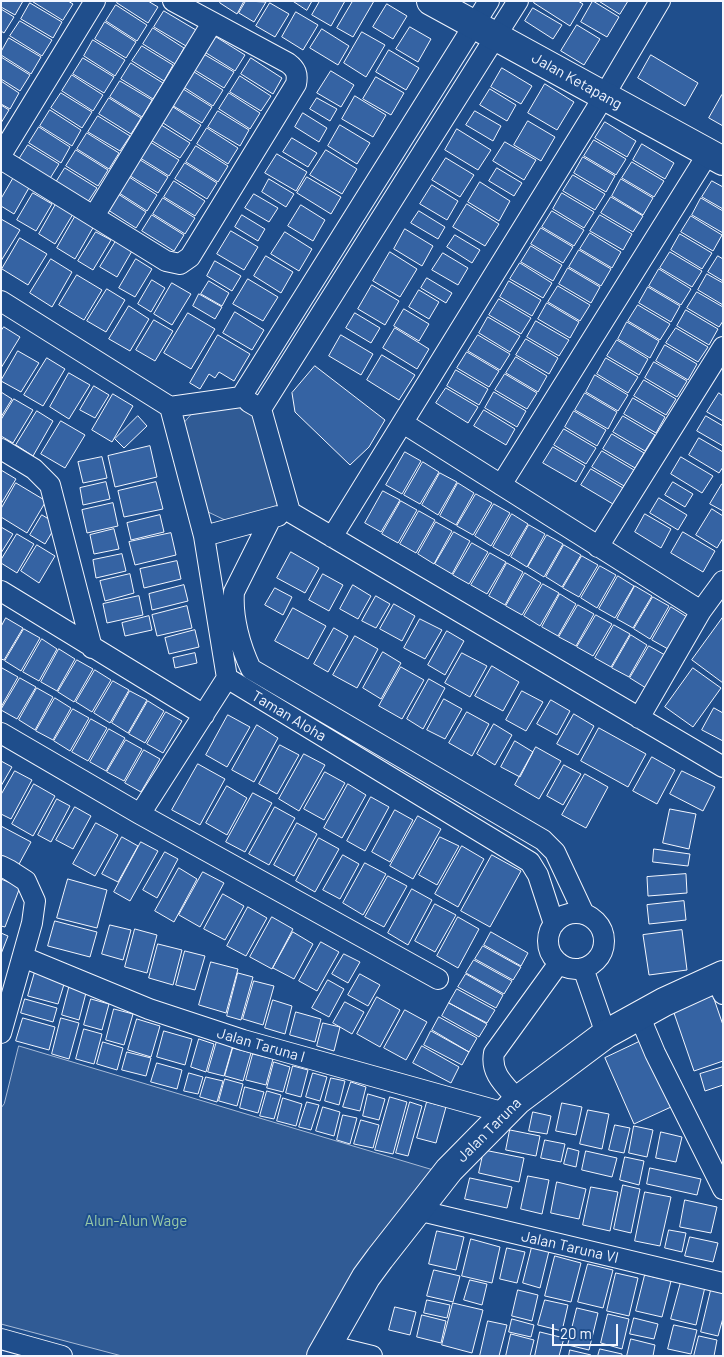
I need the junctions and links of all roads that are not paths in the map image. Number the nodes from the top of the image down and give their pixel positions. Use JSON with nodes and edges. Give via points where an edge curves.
{"nodes":[{"id":1,"x":95,"y":1,"type":"edge"},
{"id":2,"x":173,"y":1,"type":"edge"},
{"id":3,"x":431,"y":1,"type":"edge"},
{"id":4,"x":490,"y":1,"type":"edge"},
{"id":5,"x":518,"y":1,"type":"edge"},
{"id":6,"x":660,"y":1,"type":"edge"},
{"id":7,"x":212,"y":22,"type":"junction"},
{"id":8,"x":485,"y":31,"type":"junction"},
{"id":9,"x":603,"y":96,"type":"junction"},
{"id":10,"x":1,"y":155,"type":"edge"},
{"id":11,"x":716,"y":157,"type":"edge"},
{"id":12,"x":1,"y":159,"type":"edge"},
{"id":13,"x":94,"y":216,"type":"junction"},
{"id":14,"x":1,"y":301,"type":"edge"},
{"id":15,"x":723,"y":347,"type":"edge"},
{"id":16,"x":241,"y":397,"type":"junction"},
{"id":17,"x":170,"y":407,"type":"junction"},
{"id":18,"x":261,"y":409,"type":"junction"},
{"id":19,"x":403,"y":423,"type":"junction"},
{"id":20,"x":1,"y":449,"type":"edge"},
{"id":21,"x":501,"y":485,"type":"junction"},
{"id":22,"x":281,"y":515,"type":"junction"},
{"id":23,"x":204,"y":536,"type":"junction"},
{"id":24,"x":332,"y":537,"type":"junction"},
{"id":25,"x":598,"y":546,"type":"junction"},
{"id":26,"x":723,"y":581,"type":"edge"},
{"id":27,"x":1,"y":591,"type":"edge"},
{"id":28,"x":701,"y":611,"type":"junction"},
{"id":29,"x":92,"y":648,"type":"junction"},
{"id":30,"x":227,"y":678,"type":"junction"},
{"id":31,"x":204,"y":714,"type":"junction"},
{"id":32,"x":639,"y":718,"type":"junction"},
{"id":33,"x":1,"y":733,"type":"edge"},
{"id":34,"x":723,"y":767,"type":"edge"},
{"id":35,"x":140,"y":814,"type":"junction"},
{"id":36,"x":1,"y":866,"type":"edge"},
{"id":37,"x":584,"y":914,"type":"junction"},
{"id":38,"x":554,"y":924,"type":"junction"},
{"id":39,"x":23,"y":958,"type":"junction"},
{"id":40,"x":558,"y":963,"type":"junction"},
{"id":41,"x":583,"y":968,"type":"junction"},
{"id":42,"x":438,"y":979,"type":"dead end"},
{"id":43,"x":716,"y":982,"type":"edge"},
{"id":44,"x":6,"y":1002,"type":"edge"},
{"id":45,"x":640,"y":1015,"type":"junction"},
{"id":46,"x":1,"y":1033,"type":"edge"},
{"id":47,"x":606,"y":1034,"type":"junction"},
{"id":48,"x":512,"y":1106,"type":"junction"},
{"id":49,"x":723,"y":1189,"type":"edge"},
{"id":50,"x":417,"y":1210,"type":"junction"},
{"id":51,"x":723,"y":1283,"type":"edge"},
{"id":52,"x":1,"y":1340,"type":"edge"},
{"id":53,"x":324,"y":1350,"type":"edge"},
{"id":54,"x":62,"y":1356,"type":"edge"},
{"id":55,"x":372,"y":1356,"type":"edge"}],
"edges":[{"from":1,"to":10,"type":"street"},
{"from":2,"to":7,"type":"street"},
{"from":3,"to":8,"type":"street","name":"Jalan Ketapang"},
{"from":4,"to":8,"type":"street"},
{"from":5,"to":8,"type":"street"},
{"from":6,"to":9,"type":"street"},
{"from":7,"to":13,"type":"street"},
{"from":7,"to":13,"type":"street","via":[[294,67],[298,77],[296,84],[185,261],[180,264],[166,261]]},
{"from":8,"to":9,"type":"street","name":"Jalan Ketapang"},
{"from":8,"to":16,"type":"street"},
{"from":8,"to":18,"type":"street"},
{"from":9,"to":11,"type":"street","name":"Jalan Ketapang"},
{"from":9,"to":19,"type":"street"},
{"from":11,"to":21,"type":"street"},
{"from":12,"to":13,"type":"street"},
{"from":14,"to":17,"type":"street"},
{"from":15,"to":25,"type":"street"},
{"from":16,"to":17,"type":"street"},
{"from":16,"to":18,"type":"street"},
{"from":17,"to":23,"type":"street"},
{"from":18,"to":22,"type":"street"},
{"from":19,"to":21,"type":"street"},
{"from":19,"to":24,"type":"street"},
{"from":20,"to":29,"type":"street","via":[[34,469],[50,485]]},
{"from":21,"to":25,"type":"street"},
{"from":22,"to":23,"type":"street"},
{"from":22,"to":24,"type":"street"},
{"from":22,"to":37,"type":"street","name":"Taman Aloha","via":[[234,592],[233,603],[242,644],[251,669],[543,840],[555,852]]},
{"from":23,"to":30,"type":"street"},
{"from":24,"to":32,"type":"street"},
{"from":25,"to":28,"type":"street"},
{"from":26,"to":28,"type":"street"},
{"from":27,"to":29,"type":"street"},
{"from":28,"to":32,"type":"street"},
{"from":29,"to":31,"type":"street"},
{"from":30,"to":31,"type":"street"},
{"from":30,"to":38,"type":"street","name":"Taman Aloha","via":[[530,862],[538,875]]},
{"from":31,"to":35,"type":"street"},
{"from":32,"to":34,"type":"street"},
{"from":33,"to":35,"type":"street"},
{"from":35,"to":42,"type":"street"},
{"from":36,"to":39,"type":"street","via":[[26,881],[35,901]]},
{"from":37,"to":38,"type":"street","via":[[573,913]]},
{"from":37,"to":41,"type":"street","via":[[598,924],[604,941],[598,958]]},
{"from":38,"to":40,"type":"street","via":[[548,940],[549,949]]},
{"from":39,"to":44,"type":"street"},
{"from":39,"to":48,"type":"street","name":"Jalan Taruna I","via":[[149,1009],[243,1040]]},
{"from":40,"to":41,"type":"street","via":[[575,969]]},
{"from":40,"to":48,"type":"street","via":[[494,1053],[492,1062]]},
{"from":41,"to":47,"type":"street"},
{"from":43,"to":45,"type":"street","name":"Jalan Taruna"},
{"from":44,"to":46,"type":"street"},
{"from":45,"to":47,"type":"street","name":"Jalan Taruna"},
{"from":45,"to":49,"type":"street","via":[[655,1053]]},
{"from":47,"to":48,"type":"street","name":"Jalan Taruna"},
{"from":48,"to":50,"type":"street","name":"Jalan Taruna","via":[[449,1170]]},
{"from":50,"to":51,"type":"street","name":"Jalan Taruna VI"},
{"from":50,"to":53,"type":"street","name":"Jalan Taruna","via":[[366,1277]]},
{"from":52,"to":54,"type":"street"},
{"from":53,"to":55,"type":"street"}]}
